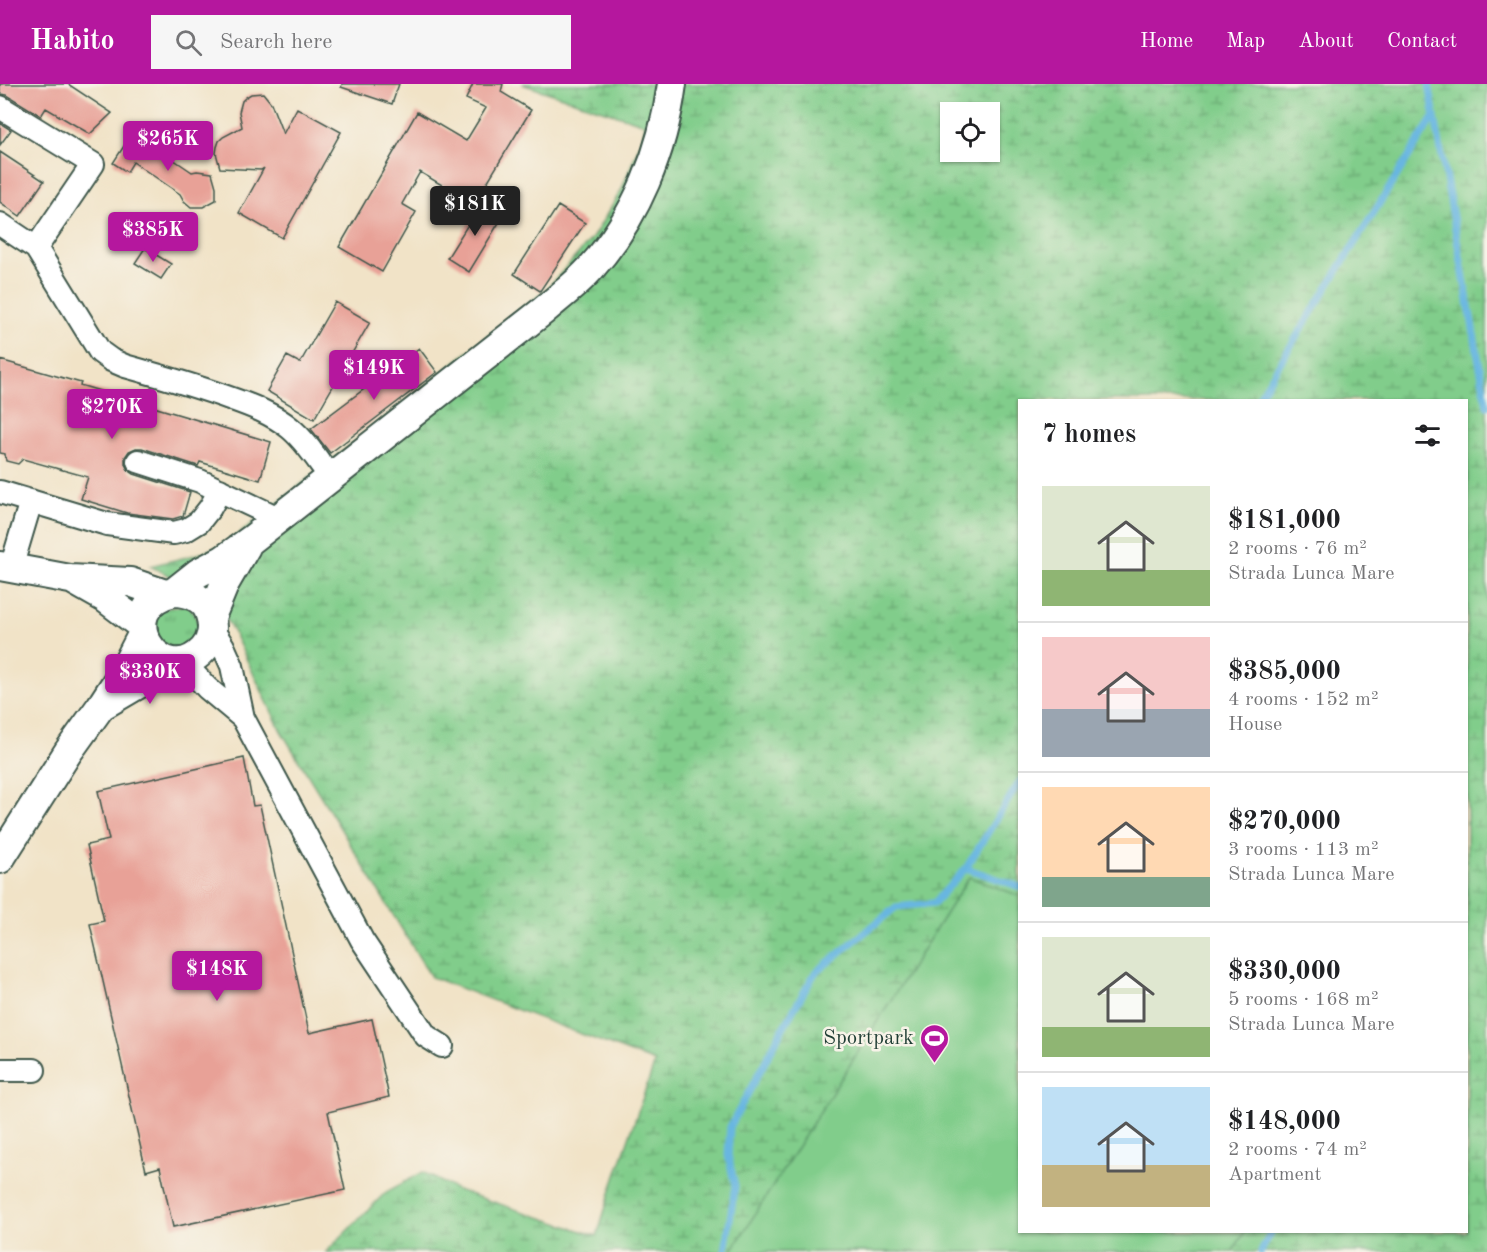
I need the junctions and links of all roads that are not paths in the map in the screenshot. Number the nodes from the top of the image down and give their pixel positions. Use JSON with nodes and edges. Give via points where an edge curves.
{"nodes":[{"id":1,"x":672,"y":84,"type":"edge"},
{"id":2,"x":0,"y":107,"type":"edge"},
{"id":3,"x":0,"y":224,"type":"edge"},
{"id":4,"x":36,"y":248,"type":"junction"},
{"id":5,"x":138,"y":461,"type":"dead end"},
{"id":6,"x":331,"y":478,"type":"junction"},
{"id":7,"x":220,"y":490,"type":"junction"},
{"id":8,"x":0,"y":492,"type":"edge"},
{"id":9,"x":31,"y":501,"type":"junction"},
{"id":10,"x":278,"y":518,"type":"junction"},
{"id":11,"x":251,"y":540,"type":"junction"},
{"id":12,"x":6,"y":567,"type":"edge"},
{"id":13,"x":70,"y":579,"type":"junction"},
{"id":14,"x":170,"y":593,"type":"junction"},
{"id":15,"x":212,"y":623,"type":"junction"},
{"id":16,"x":143,"y":629,"type":"junction"},
{"id":17,"x":177,"y":662,"type":"junction"},
{"id":18,"x":101,"y":706,"type":"junction"},
{"id":19,"x":243,"y":718,"type":"junction"},
{"id":20,"x":0,"y":859,"type":"edge"},
{"id":21,"x":442,"y":1046,"type":"dead end"},
{"id":22,"x":0,"y":1070,"type":"edge"},
{"id":23,"x":34,"y":1070,"type":"dead end"}],
"edges":[{"from":1,"to":6,"type":"main road","via":[[658,150],[645,182],[631,212],[591,268]]},
{"from":2,"to":4,"type":"lane","via":[[93,164]]},
{"from":3,"to":4,"type":"lane"},
{"from":4,"to":6,"type":"lane","via":[[100,352],[125,366],[217,393],[270,415],[306,444]]},
{"from":5,"to":7,"type":"lane"},
{"from":6,"to":10,"type":"main road"},
{"from":7,"to":9,"type":"lane","via":[[199,522],[174,533],[107,524]]},
{"from":7,"to":10,"type":"lane"},
{"from":8,"to":9,"type":"lane"},
{"from":9,"to":12,"type":"lane"},
{"from":10,"to":11,"type":"main road"},
{"from":11,"to":14,"type":"main road"},
{"from":11,"to":15,"type":"main road","via":[[225,583]]},
{"from":12,"to":13,"type":"main road"},
{"from":13,"to":14,"type":"main road","via":[[130,582]]},
{"from":13,"to":16,"type":"main road","via":[[105,598]]},
{"from":14,"to":15,"type":"main road","via":[[198,598]]},
{"from":14,"to":16,"type":"main road","via":[[156,598],[149,606]]},
{"from":15,"to":17,"type":"main road","via":[[211,637],[202,651]]},
{"from":15,"to":19,"type":"lane","via":[[232,666]]},
{"from":16,"to":17,"type":"main road","via":[[147,644],[155,653]]},
{"from":16,"to":18,"type":"main road","via":[[123,672]]},
{"from":17,"to":18,"type":"main road"},
{"from":17,"to":19,"type":"lane"},
{"from":18,"to":20,"type":"main road"},
{"from":19,"to":21,"type":"lane","via":[[362,940],[426,1036]]},
{"from":22,"to":23,"type":"lane"}]}
